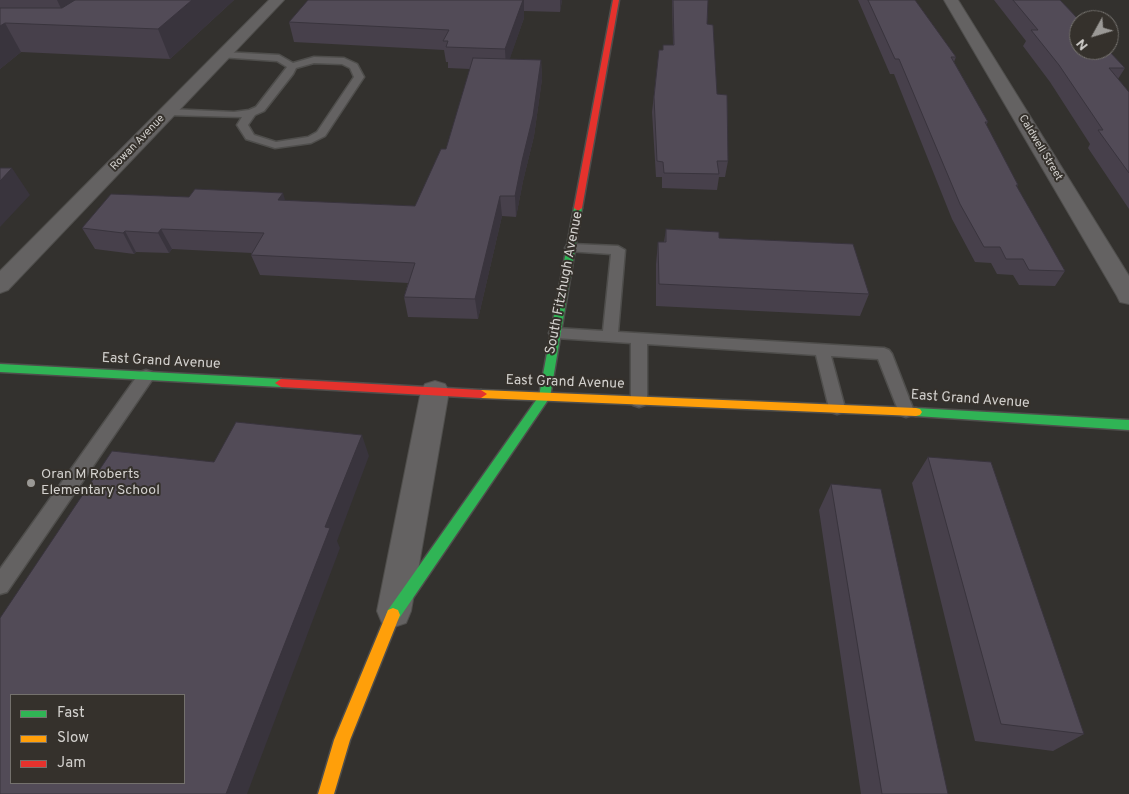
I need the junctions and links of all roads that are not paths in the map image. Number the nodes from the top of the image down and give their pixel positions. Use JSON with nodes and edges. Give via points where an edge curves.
{"nodes":[{"id":1,"x":277,"y":0,"type":"edge"},
{"id":2,"x":616,"y":0,"type":"edge"},
{"id":3,"x":951,"y":0,"type":"edge"},
{"id":4,"x":223,"y":55,"type":"junction"},
{"id":5,"x":292,"y":66,"type":"junction"},
{"id":6,"x":168,"y":112,"type":"junction"},
{"id":7,"x":251,"y":113,"type":"junction"},
{"id":8,"x":572,"y":248,"type":"junction"},
{"id":9,"x":0,"y":285,"type":"edge"},
{"id":10,"x":1129,"y":296,"type":"edge"},
{"id":11,"x":556,"y":334,"type":"junction"},
{"id":12,"x":610,"y":336,"type":"junction"},
{"id":13,"x":639,"y":338,"type":"junction"},
{"id":14,"x":822,"y":350,"type":"junction"},
{"id":15,"x":0,"y":368,"type":"edge"},
{"id":16,"x":146,"y":376,"type":"junction"},
{"id":17,"x":435,"y":391,"type":"junction"},
{"id":18,"x":544,"y":397,"type":"junction"},
{"id":19,"x":639,"y":401,"type":"junction"},
{"id":20,"x":837,"y":408,"type":"junction"},
{"id":21,"x":906,"y":411,"type":"junction"},
{"id":22,"x":1129,"y":425,"type":"edge"},
{"id":23,"x":0,"y":585,"type":"edge"},
{"id":24,"x":394,"y":612,"type":"junction"},
{"id":25,"x":326,"y":794,"type":"edge"}],
"edges":[{"from":1,"to":4,"type":"street","name":"Rowan Avenue"},
{"from":2,"to":8,"type":"street","name":"South Fitzhugh Avenue"},
{"from":3,"to":10,"type":"street","name":"Caldwell Street"},
{"from":4,"to":5,"type":"lane","via":[[279,58]]},
{"from":4,"to":6,"type":"street","name":"Rowan Avenue"},
{"from":5,"to":7,"type":"lane","via":[[260,109]]},
{"from":5,"to":7,"type":"lane","via":[[314,60],[344,61],[354,66],[359,77],[321,134],[311,140],[275,145],[250,137],[242,124]]},
{"from":6,"to":7,"type":"lane"},
{"from":6,"to":9,"type":"street","name":"Rowan Avenue"},
{"from":8,"to":11,"type":"street","name":"South Fitzhugh Avenue"},
{"from":8,"to":12,"type":"lane","via":[[618,250]]},
{"from":11,"to":12,"type":"lane"},
{"from":11,"to":18,"type":"street","name":"South Fitzhugh Avenue"},
{"from":12,"to":13,"type":"lane"},
{"from":13,"to":14,"type":"lane"},
{"from":13,"to":19,"type":"lane"},
{"from":14,"to":20,"type":"lane"},
{"from":14,"to":21,"type":"lane","via":[[884,354]]},
{"from":15,"to":16,"type":"street","name":"East Grand Avenue"},
{"from":16,"to":17,"type":"street","name":"East Grand Avenue"},
{"from":16,"to":23,"type":"lane"},
{"from":17,"to":18,"type":"street","name":"East Grand Avenue"},
{"from":17,"to":24,"type":"street","name":"South Fitzhugh Avenue"},
{"from":18,"to":19,"type":"street","name":"East Grand Avenue"},
{"from":18,"to":24,"type":"street","name":"South Fitzhugh Avenue"},
{"from":19,"to":20,"type":"street","name":"East Grand Avenue"},
{"from":20,"to":21,"type":"street","name":"East Grand Avenue"},
{"from":21,"to":22,"type":"street","name":"East Grand Avenue"},
{"from":24,"to":25,"type":"street","name":"South Fitzhugh Avenue","via":[[342,740]]}]}
